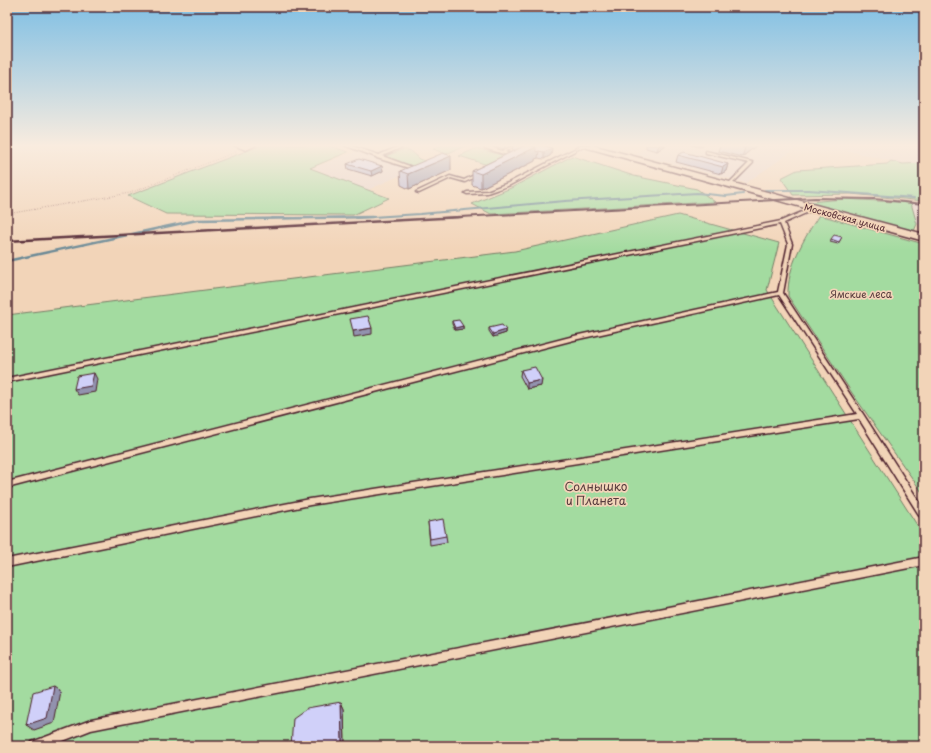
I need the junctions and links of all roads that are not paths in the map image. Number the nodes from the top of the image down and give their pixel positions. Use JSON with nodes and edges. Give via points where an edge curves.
{"nodes":[{"id":1,"x":444,"y":180,"type":"edge"},
{"id":2,"x":517,"y":180,"type":"edge"},
{"id":3,"x":712,"y":180,"type":"edge"},
{"id":4,"x":735,"y":180,"type":"edge"},
{"id":5,"x":730,"y":185,"type":"junction"},
{"id":6,"x":418,"y":192,"type":"dead end"},
{"id":7,"x":467,"y":193,"type":"dead end"},
{"id":8,"x":814,"y":208,"type":"junction"},
{"id":9,"x":782,"y":222,"type":"junction"},
{"id":10,"x":924,"y":238,"type":"edge"},
{"id":11,"x":780,"y":293,"type":"junction"},
{"id":12,"x":7,"y":380,"type":"edge"},
{"id":13,"x":861,"y":416,"type":"junction"},
{"id":14,"x":7,"y":485,"type":"edge"},
{"id":15,"x":924,"y":516,"type":"edge"},
{"id":16,"x":924,"y":561,"type":"edge"},
{"id":17,"x":7,"y":563,"type":"edge"},
{"id":18,"x":36,"y":746,"type":"edge"}],
"edges":[{"from":1,"to":6,"type":"lane"},
{"from":2,"to":7,"type":"lane","via":[[487,192]]},
{"from":3,"to":5,"type":"street","name":"Московская улица"},
{"from":4,"to":5,"type":"lane"},
{"from":5,"to":8,"type":"street","name":"Московская улица"},
{"from":8,"to":9,"type":"lane"},
{"from":8,"to":10,"type":"street","name":"Московская улица"},
{"from":9,"to":11,"type":"lane","via":[[790,244]]},
{"from":9,"to":12,"type":"lane"},
{"from":11,"to":13,"type":"lane"},
{"from":11,"to":14,"type":"lane","via":[[574,338]]},
{"from":13,"to":15,"type":"lane"},
{"from":13,"to":17,"type":"lane","via":[[310,502]]},
{"from":16,"to":18,"type":"lane","via":[[91,725]]}]}
